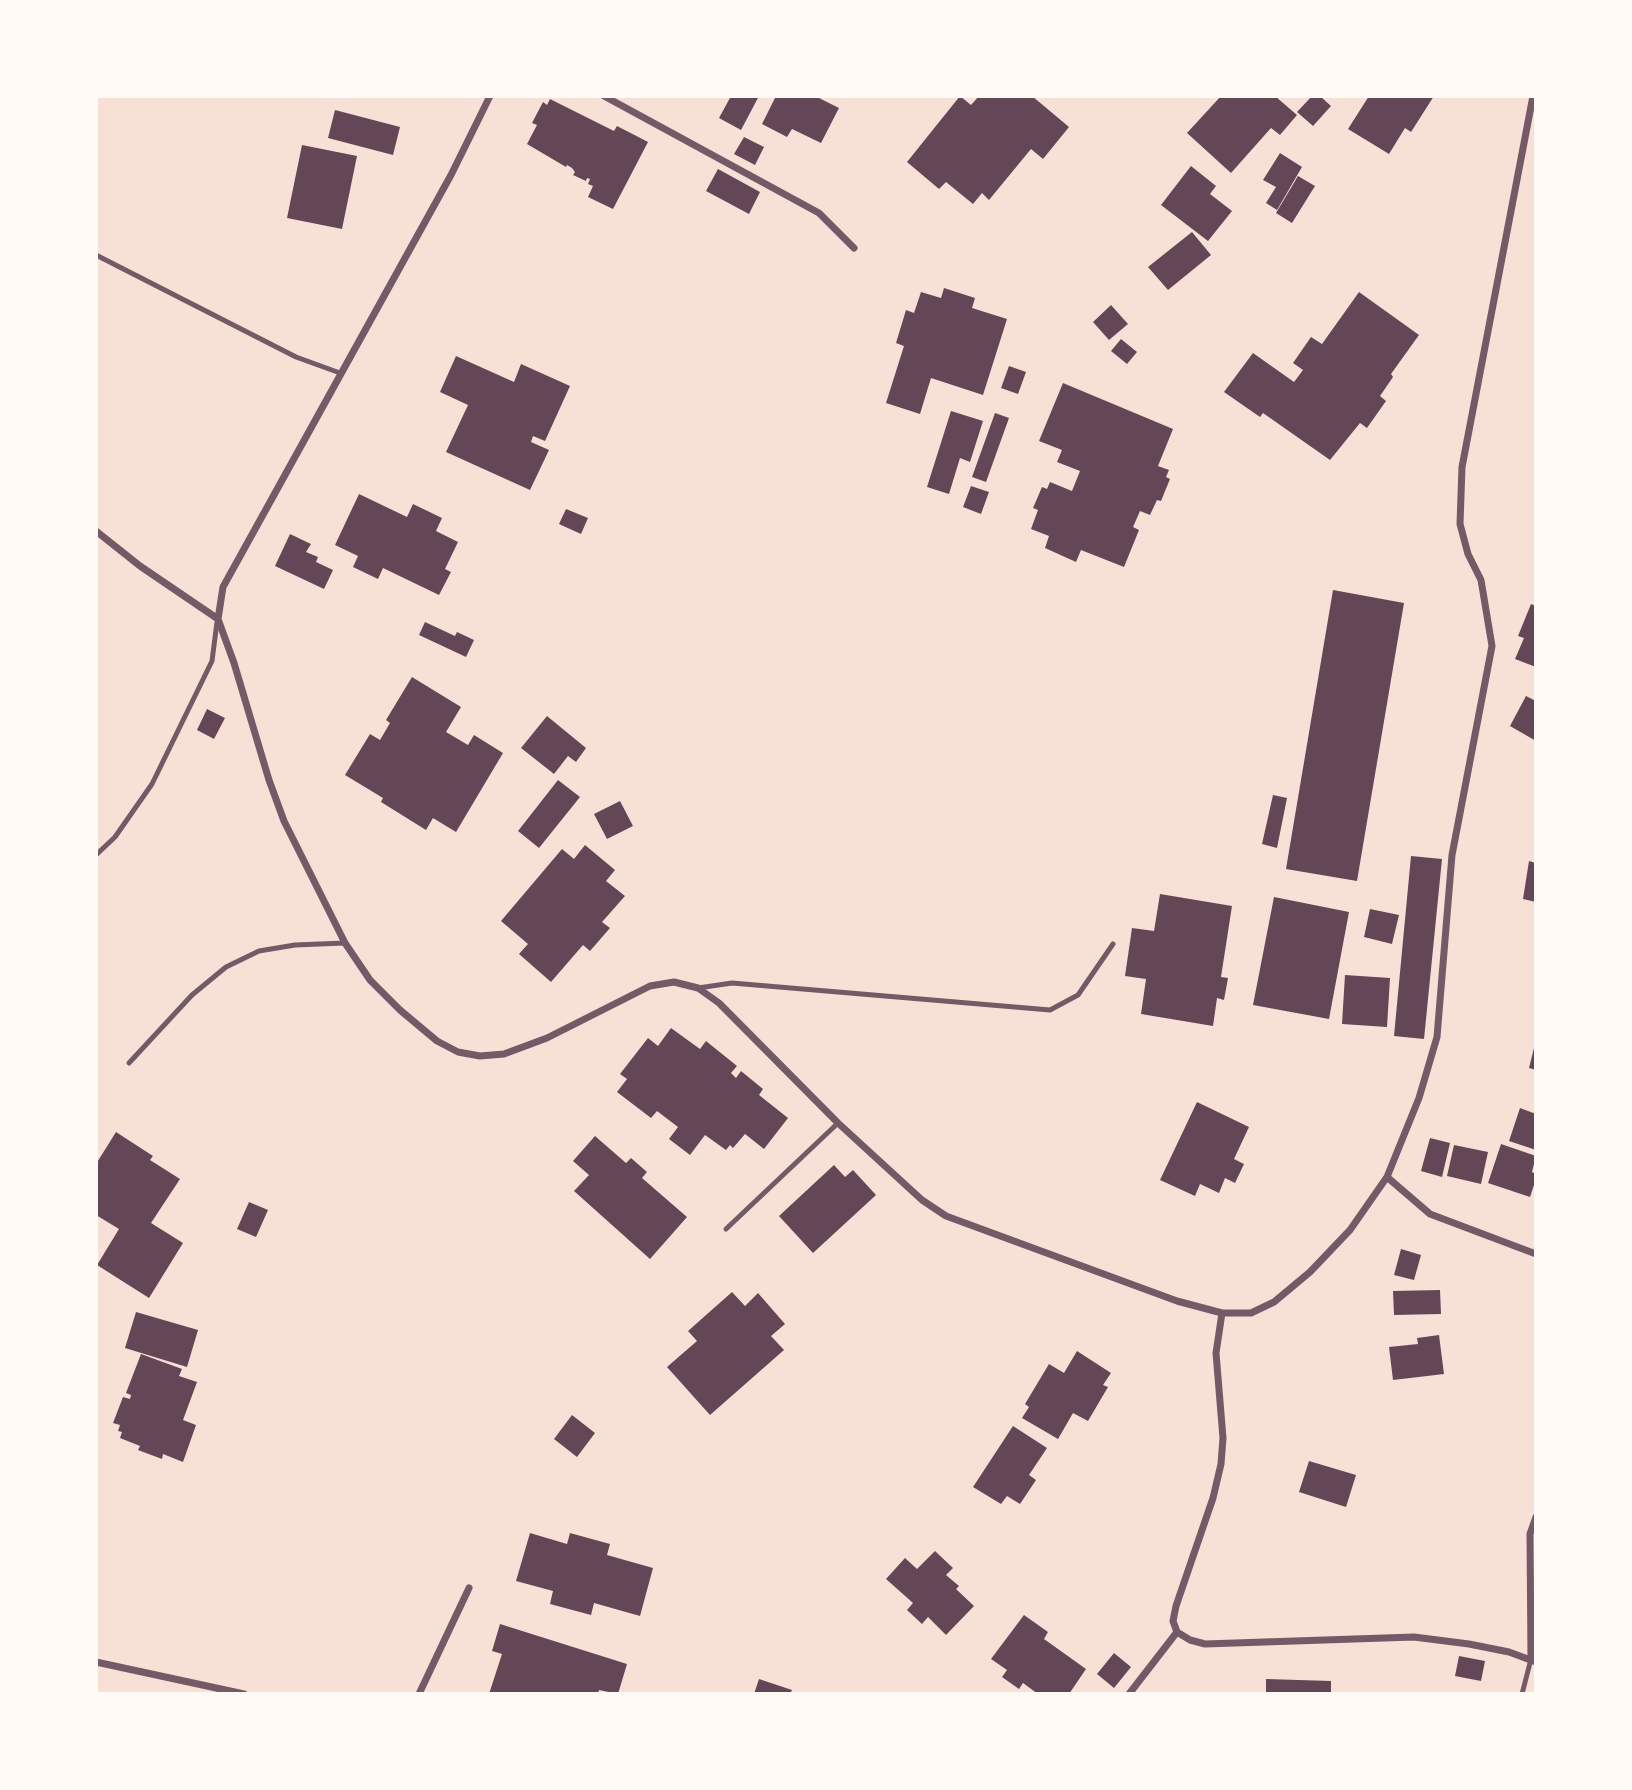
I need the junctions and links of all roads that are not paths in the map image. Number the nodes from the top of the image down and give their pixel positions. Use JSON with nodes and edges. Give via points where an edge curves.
{"nodes":[{"id":1,"x":490,"y":96,"type":"edge"},
{"id":2,"x":604,"y":96,"type":"edge"},
{"id":3,"x":1533,"y":96,"type":"edge"},
{"id":4,"x":854,"y":248,"type":"dead end"},
{"id":5,"x":96,"y":255,"type":"edge"},
{"id":6,"x":340,"y":373,"type":"junction"},
{"id":7,"x":96,"y":531,"type":"edge"},
{"id":8,"x":218,"y":619,"type":"junction"},
{"id":9,"x":96,"y":855,"type":"edge"},
{"id":10,"x":345,"y":943,"type":"junction"},
{"id":11,"x":1113,"y":944,"type":"dead end"},
{"id":12,"x":698,"y":988,"type":"junction"},
{"id":13,"x":129,"y":1063,"type":"dead end"},
{"id":14,"x":838,"y":1123,"type":"junction"},
{"id":15,"x":1387,"y":1177,"type":"junction"},
{"id":16,"x":726,"y":1229,"type":"dead end"},
{"id":17,"x":1536,"y":1254,"type":"edge"},
{"id":18,"x":1222,"y":1313,"type":"junction"},
{"id":19,"x":1536,"y":1517,"type":"edge"},
{"id":20,"x":469,"y":1588,"type":"dead end"},
{"id":21,"x":1177,"y":1632,"type":"junction"},
{"id":22,"x":1533,"y":1660,"type":"edge"},
{"id":23,"x":96,"y":1662,"type":"edge"},
{"id":24,"x":244,"y":1694,"type":"edge"},
{"id":25,"x":419,"y":1694,"type":"edge"},
{"id":26,"x":1129,"y":1694,"type":"edge"},
{"id":27,"x":1522,"y":1694,"type":"edge"}],
"edges":[{"from":1,"to":6,"type":"street"},
{"from":2,"to":4,"type":"street","via":[[819,213]]},
{"from":3,"to":15,"type":"street","via":[[1462,467],[1460,524],[1481,580],[1492,646],[1452,855],[1437,1037],[1419,1098]]},
{"from":5,"to":6,"type":"lane","via":[[296,357]]},
{"from":6,"to":8,"type":"street","via":[[223,587]]},
{"from":7,"to":8,"type":"street"},
{"from":8,"to":9,"type":"lane","via":[[212,661],[152,783],[115,837]]},
{"from":8,"to":10,"type":"street","via":[[284,821]]},
{"from":10,"to":12,"type":"street","via":[[370,980],[400,1010],[438,1041],[458,1052],[480,1056],[504,1054],[547,1038],[650,986],[674,982]]},
{"from":10,"to":13,"type":"lane","via":[[259,951],[226,967],[192,995]]},
{"from":11,"to":12,"type":"lane","via":[[1078,995],[1050,1010],[732,983]]},
{"from":12,"to":14,"type":"street","via":[[719,1003]]},
{"from":14,"to":16,"type":"lane"},
{"from":14,"to":18,"type":"street","via":[[922,1200],[946,1216],[1177,1301]]},
{"from":15,"to":17,"type":"street","via":[[1430,1214]]},
{"from":15,"to":18,"type":"street","via":[[1350,1230],[1274,1302],[1251,1313]]},
{"from":18,"to":21,"type":"street","via":[[1216,1353],[1221,1464],[1176,1606],[1173,1620]]},
{"from":19,"to":22,"type":"street","via":[[1530,1534]]},
{"from":20,"to":25,"type":"street"},
{"from":21,"to":22,"type":"street","via":[[1205,1644],[1414,1637],[1469,1644]]},
{"from":21,"to":26,"type":"street"},
{"from":22,"to":27,"type":"lane"},
{"from":23,"to":24,"type":"street"}]}
